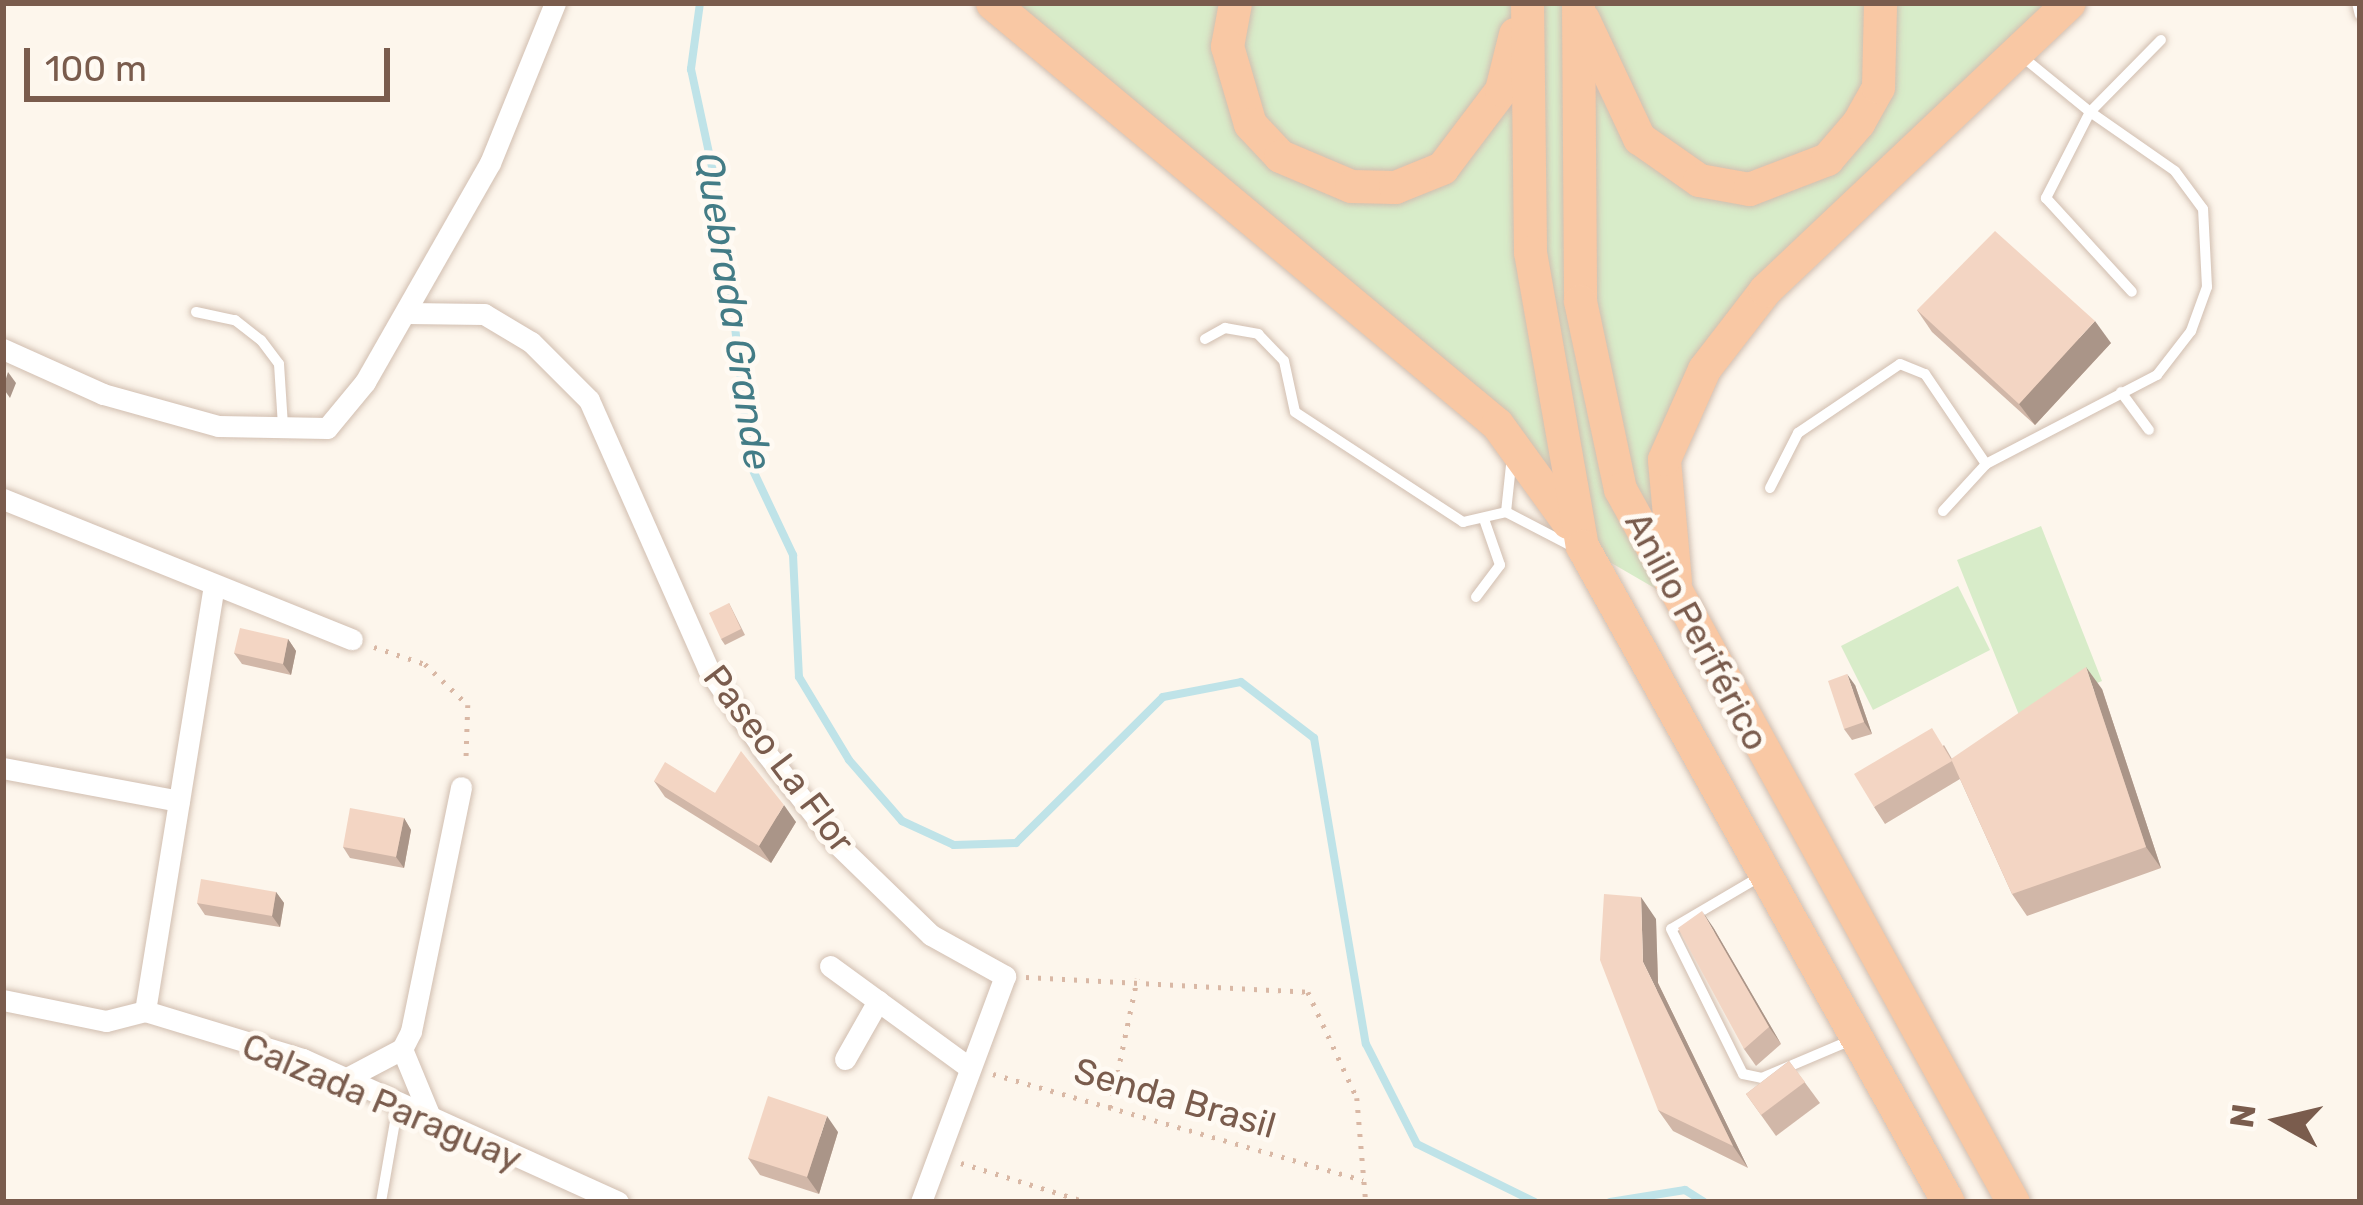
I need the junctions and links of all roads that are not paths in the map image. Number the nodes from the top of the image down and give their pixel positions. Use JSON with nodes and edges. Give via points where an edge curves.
{"nodes":[{"id":1,"x":555,"y":3,"type":"edge"},
{"id":2,"x":992,"y":3,"type":"edge"},
{"id":3,"x":1235,"y":3,"type":"edge"},
{"id":4,"x":1525,"y":3,"type":"edge"},
{"id":5,"x":1880,"y":3,"type":"edge"},
{"id":6,"x":2069,"y":3,"type":"edge"},
{"id":7,"x":2357,"y":3,"type":"edge"},
{"id":8,"x":1578,"y":6,"type":"edge"},
{"id":9,"x":2360,"y":15,"type":"edge"},
{"id":10,"x":2161,"y":40,"type":"dead end"},
{"id":11,"x":2017,"y":52,"type":"junction"},
{"id":12,"x":2090,"y":112,"type":"junction"},
{"id":13,"x":2132,"y":292,"type":"dead end"},
{"id":14,"x":196,"y":313,"type":"dead end"},
{"id":15,"x":406,"y":313,"type":"junction"},
{"id":16,"x":1205,"y":339,"type":"dead end"},
{"id":17,"x":3,"y":349,"type":"edge"},
{"id":18,"x":2121,"y":392,"type":"junction"},
{"id":19,"x":2149,"y":430,"type":"dead end"},
{"id":20,"x":284,"y":435,"type":"junction"},
{"id":21,"x":1514,"y":443,"type":"junction"},
{"id":22,"x":1986,"y":464,"type":"junction"},
{"id":23,"x":1770,"y":488,"type":"dead end"},
{"id":24,"x":3,"y":499,"type":"edge"},
{"id":25,"x":1943,"y":511,"type":"dead end"},
{"id":26,"x":1506,"y":512,"type":"junction"},
{"id":27,"x":1485,"y":522,"type":"junction"},
{"id":28,"x":1584,"y":549,"type":"junction"},
{"id":29,"x":213,"y":592,"type":"junction"},
{"id":30,"x":1476,"y":597,"type":"dead end"},
{"id":31,"x":1677,"y":601,"type":"junction"},
{"id":32,"x":352,"y":639,"type":"road end"},
{"id":33,"x":3,"y":768,"type":"edge"},
{"id":34,"x":461,"y":787,"type":"road end"},
{"id":35,"x":179,"y":802,"type":"junction"},
{"id":36,"x":1769,"y":871,"type":"junction"},
{"id":37,"x":830,"y":966,"type":"dead end"},
{"id":38,"x":3,"y":1000,"type":"edge"},
{"id":39,"x":878,"y":1001,"type":"junction"},
{"id":40,"x":145,"y":1011,"type":"junction"},
{"id":41,"x":1856,"y":1038,"type":"junction"},
{"id":42,"x":402,"y":1049,"type":"junction"},
{"id":43,"x":844,"y":1059,"type":"dead end"},
{"id":44,"x":970,"y":1068,"type":"junction"},
{"id":45,"x":346,"y":1079,"type":"junction"},
{"id":46,"x":398,"y":1109,"type":"junction"},
{"id":47,"x":434,"y":1124,"type":"junction"},
{"id":48,"x":381,"y":1202,"type":"edge"},
{"id":49,"x":618,"y":1202,"type":"edge"},
{"id":50,"x":921,"y":1202,"type":"edge"},
{"id":51,"x":1948,"y":1202,"type":"edge"},
{"id":52,"x":2013,"y":1202,"type":"edge"}],
"edges":[{"from":1,"to":15,"type":"street","via":[[490,163]]},
{"from":2,"to":21,"type":"highway"},
{"from":3,"to":4,"type":"highway","via":[[1227,46],[1250,124],[1313,177],[1395,187],[1442,168],[1478,131],[1501,90]]},
{"from":4,"to":28,"type":"highway","name":"Anillo Periférico","via":[[1530,252]]},
{"from":5,"to":8,"type":"highway","via":[[1878,87],[1858,123],[1827,159],[1749,189],[1699,180],[1640,138]]},
{"from":6,"to":11,"type":"highway"},
{"from":7,"to":9,"type":"lane"},
{"from":8,"to":31,"type":"highway","name":"Anillo Periférico","via":[[1575,230],[1591,374],[1620,489]]},
{"from":10,"to":12,"type":"lane"},
{"from":11,"to":12,"type":"lane"},
{"from":11,"to":31,"type":"highway","via":[[1766,290],[1704,369],[1664,459]]},
{"from":12,"to":13,"type":"lane","via":[[2046,198]]},
{"from":12,"to":18,"type":"lane","via":[[2191,188],[2211,242],[2207,287],[2177,356]]},
{"from":14,"to":20,"type":"lane","via":[[236,320],[279,364]]},
{"from":15,"to":20,"type":"street","via":[[327,428]]},
{"from":15,"to":44,"type":"street","name":"Paseo La Flor","via":[[484,314],[531,342],[589,400],[708,669],[766,753],[837,844],[931,934],[1005,976]]},
{"from":16,"to":27,"type":"lane","via":[[1225,328],[1258,334],[1284,361],[1289,405],[1345,454],[1463,522]]},
{"from":17,"to":20,"type":"street","via":[[103,394]]},
{"from":18,"to":19,"type":"lane"},
{"from":18,"to":22,"type":"lane"},
{"from":21,"to":26,"type":"lane"},
{"from":21,"to":28,"type":"highway"},
{"from":22,"to":23,"type":"lane","via":[[1925,374],[1900,364],[1798,433]]},
{"from":22,"to":25,"type":"lane"},
{"from":24,"to":29,"type":"street"},
{"from":26,"to":27,"type":"lane"},
{"from":26,"to":28,"type":"lane"},
{"from":27,"to":30,"type":"lane","via":[[1500,565]]},
{"from":28,"to":36,"type":"highway","name":"Anillo Periférico"},
{"from":29,"to":32,"type":"street"},
{"from":29,"to":35,"type":"street"},
{"from":31,"to":52,"type":"highway","name":"Anillo Periférico"},
{"from":33,"to":35,"type":"street"},
{"from":34,"to":42,"type":"street","via":[[422,1001]]},
{"from":35,"to":40,"type":"street"},
{"from":36,"to":41,"type":"highway","name":"Anillo Periférico"},
{"from":36,"to":41,"type":"lane","via":[[1676,923],[1671,938],[1743,1074],[1762,1078]]},
{"from":37,"to":39,"type":"street"},
{"from":38,"to":40,"type":"street","name":"Calzada Paraguay","via":[[106,1021]]},
{"from":39,"to":43,"type":"street"},
{"from":39,"to":44,"type":"street"},
{"from":40,"to":45,"type":"street","name":"Calzada Paraguay"},
{"from":41,"to":51,"type":"highway","name":"Anillo Periférico"},
{"from":42,"to":45,"type":"street"},
{"from":42,"to":47,"type":"street"},
{"from":44,"to":50,"type":"street"},
{"from":45,"to":46,"type":"street","name":"Calzada Paraguay"},
{"from":46,"to":47,"type":"street","name":"Calzada Paraguay"},
{"from":46,"to":48,"type":"lane"},
{"from":47,"to":49,"type":"street","name":"Calzada Paraguay"}]}
